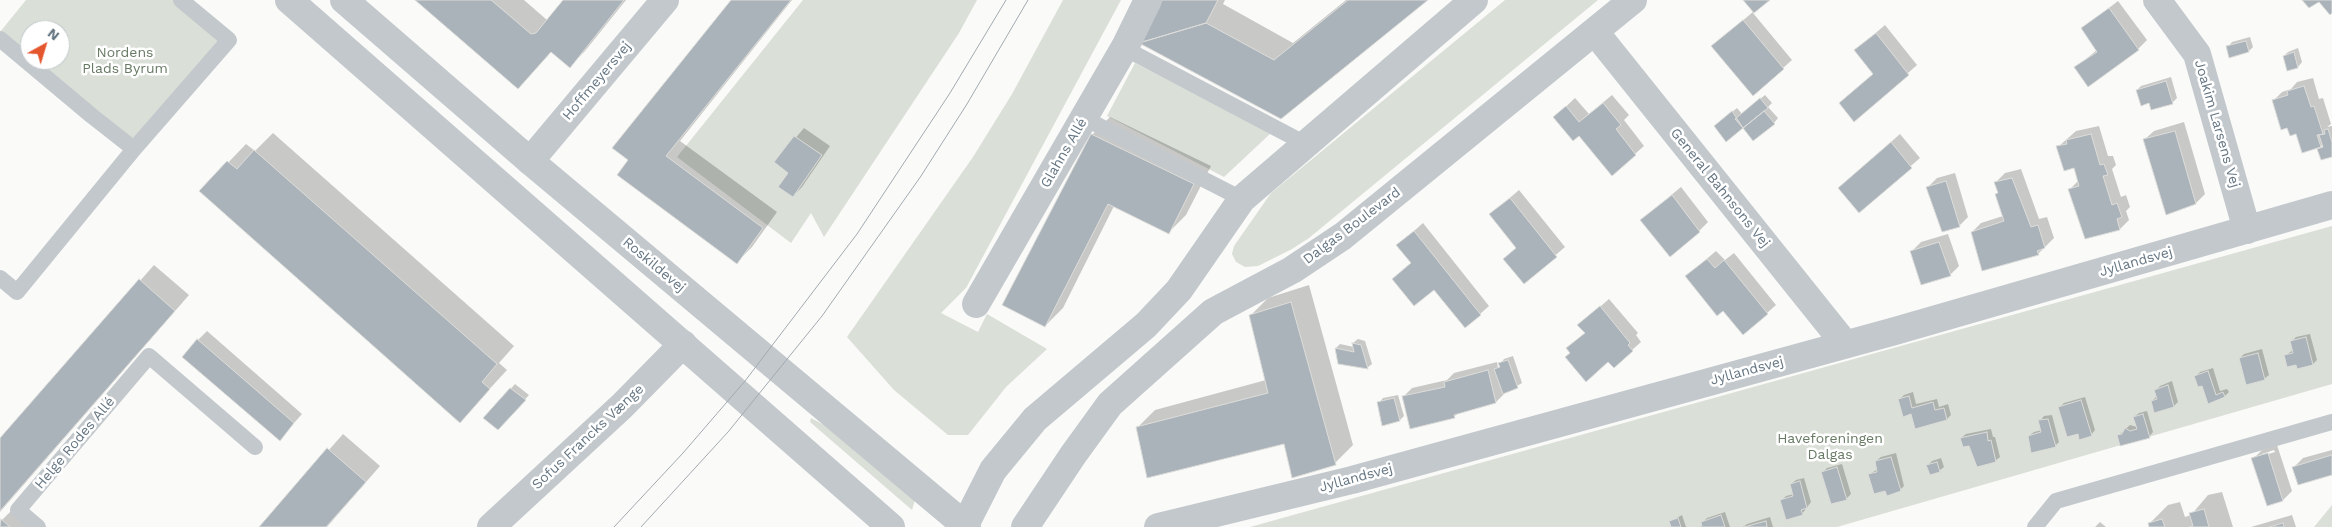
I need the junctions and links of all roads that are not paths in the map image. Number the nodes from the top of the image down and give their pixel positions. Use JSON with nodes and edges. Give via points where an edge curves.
{"nodes":[{"id":1,"x":181,"y":0,"type":"edge"},
{"id":2,"x":289,"y":0,"type":"edge"},
{"id":3,"x":344,"y":0,"type":"edge"},
{"id":4,"x":665,"y":0,"type":"edge"},
{"id":5,"x":1148,"y":0,"type":"edge"},
{"id":6,"x":1474,"y":0,"type":"edge"},
{"id":7,"x":1633,"y":0,"type":"edge"},
{"id":8,"x":2157,"y":0,"type":"edge"},
{"id":9,"x":1595,"y":32,"type":"junction"},
{"id":10,"x":0,"y":39,"type":"edge"},
{"id":11,"x":1124,"y":48,"type":"junction"},
{"id":12,"x":1084,"y":118,"type":"junction"},
{"id":13,"x":1306,"y":144,"type":"junction"},
{"id":14,"x":134,"y":149,"type":"junction"},
{"id":15,"x":530,"y":162,"type":"junction"},
{"id":16,"x":1242,"y":199,"type":"junction"},
{"id":17,"x":2332,"y":205,"type":"edge"},
{"id":18,"x":2247,"y":230,"type":"junction"},
{"id":19,"x":0,"y":278,"type":"edge"},
{"id":20,"x":976,"y":304,"type":"dead end"},
{"id":21,"x":711,"y":313,"type":"junction"},
{"id":22,"x":683,"y":344,"type":"junction"},
{"id":23,"x":1845,"y":344,"type":"junction"},
{"id":24,"x":2332,"y":422,"type":"edge"},
{"id":25,"x":255,"y":447,"type":"dead end"},
{"id":26,"x":965,"y":526,"type":"edge"},
{"id":27,"x":38,"y":527,"type":"edge"},
{"id":28,"x":491,"y":527,"type":"edge"},
{"id":29,"x":892,"y":527,"type":"edge"},
{"id":30,"x":1025,"y":527,"type":"edge"},
{"id":31,"x":1158,"y":527,"type":"edge"},
{"id":32,"x":2035,"y":527,"type":"edge"}],
"edges":[{"from":1,"to":14,"type":"lane","via":[[229,40]]},
{"from":2,"to":22,"type":"street"},
{"from":3,"to":15,"type":"street","name":"Roskildevej"},
{"from":4,"to":15,"type":"street","name":"Hoffmeyersvej"},
{"from":5,"to":11,"type":"street","name":"Glahns Allé"},
{"from":6,"to":13,"type":"street"},
{"from":7,"to":9,"type":"street","name":"Dalgas Boulevard"},
{"from":8,"to":18,"type":"street","name":"Joakim Larsens Vej","via":[[2197,54]]},
{"from":9,"to":23,"type":"street","name":"General Bahnsons Vej"},
{"from":9,"to":30,"type":"street","name":"Dalgas Boulevard","via":[[1343,236],[1292,270],[1213,312],[1110,404]]},
{"from":10,"to":14,"type":"lane"},
{"from":11,"to":12,"type":"street","name":"Glahns Allé"},
{"from":11,"to":13,"type":"lane"},
{"from":12,"to":16,"type":"lane"},
{"from":12,"to":20,"type":"street","name":"Glahns Allé"},
{"from":13,"to":16,"type":"street"},
{"from":14,"to":19,"type":"lane","via":[[17,292]]},
{"from":15,"to":21,"type":"street","name":"Roskildevej"},
{"from":16,"to":26,"type":"street","via":[[1179,290],[1146,325],[1035,419],[993,470]]},
{"from":17,"to":18,"type":"street","name":"Jyllandsvej"},
{"from":18,"to":23,"type":"street","name":"Jyllandsvej"},
{"from":21,"to":22,"type":"street","name":"Sofus Francks Vænge"},
{"from":21,"to":26,"type":"street","name":"Roskildevej"},
{"from":22,"to":28,"type":"street","name":"Sofus Francks Vænge","via":[[622,406]]},
{"from":22,"to":29,"type":"street"},
{"from":23,"to":31,"type":"street","name":"Jyllandsvej","via":[[1361,477]]},
{"from":24,"to":32,"type":"lane","via":[[2056,501]]},
{"from":25,"to":27,"type":"lane","name":"Helge Rodes Allé","via":[[149,356],[18,510]]}]}
